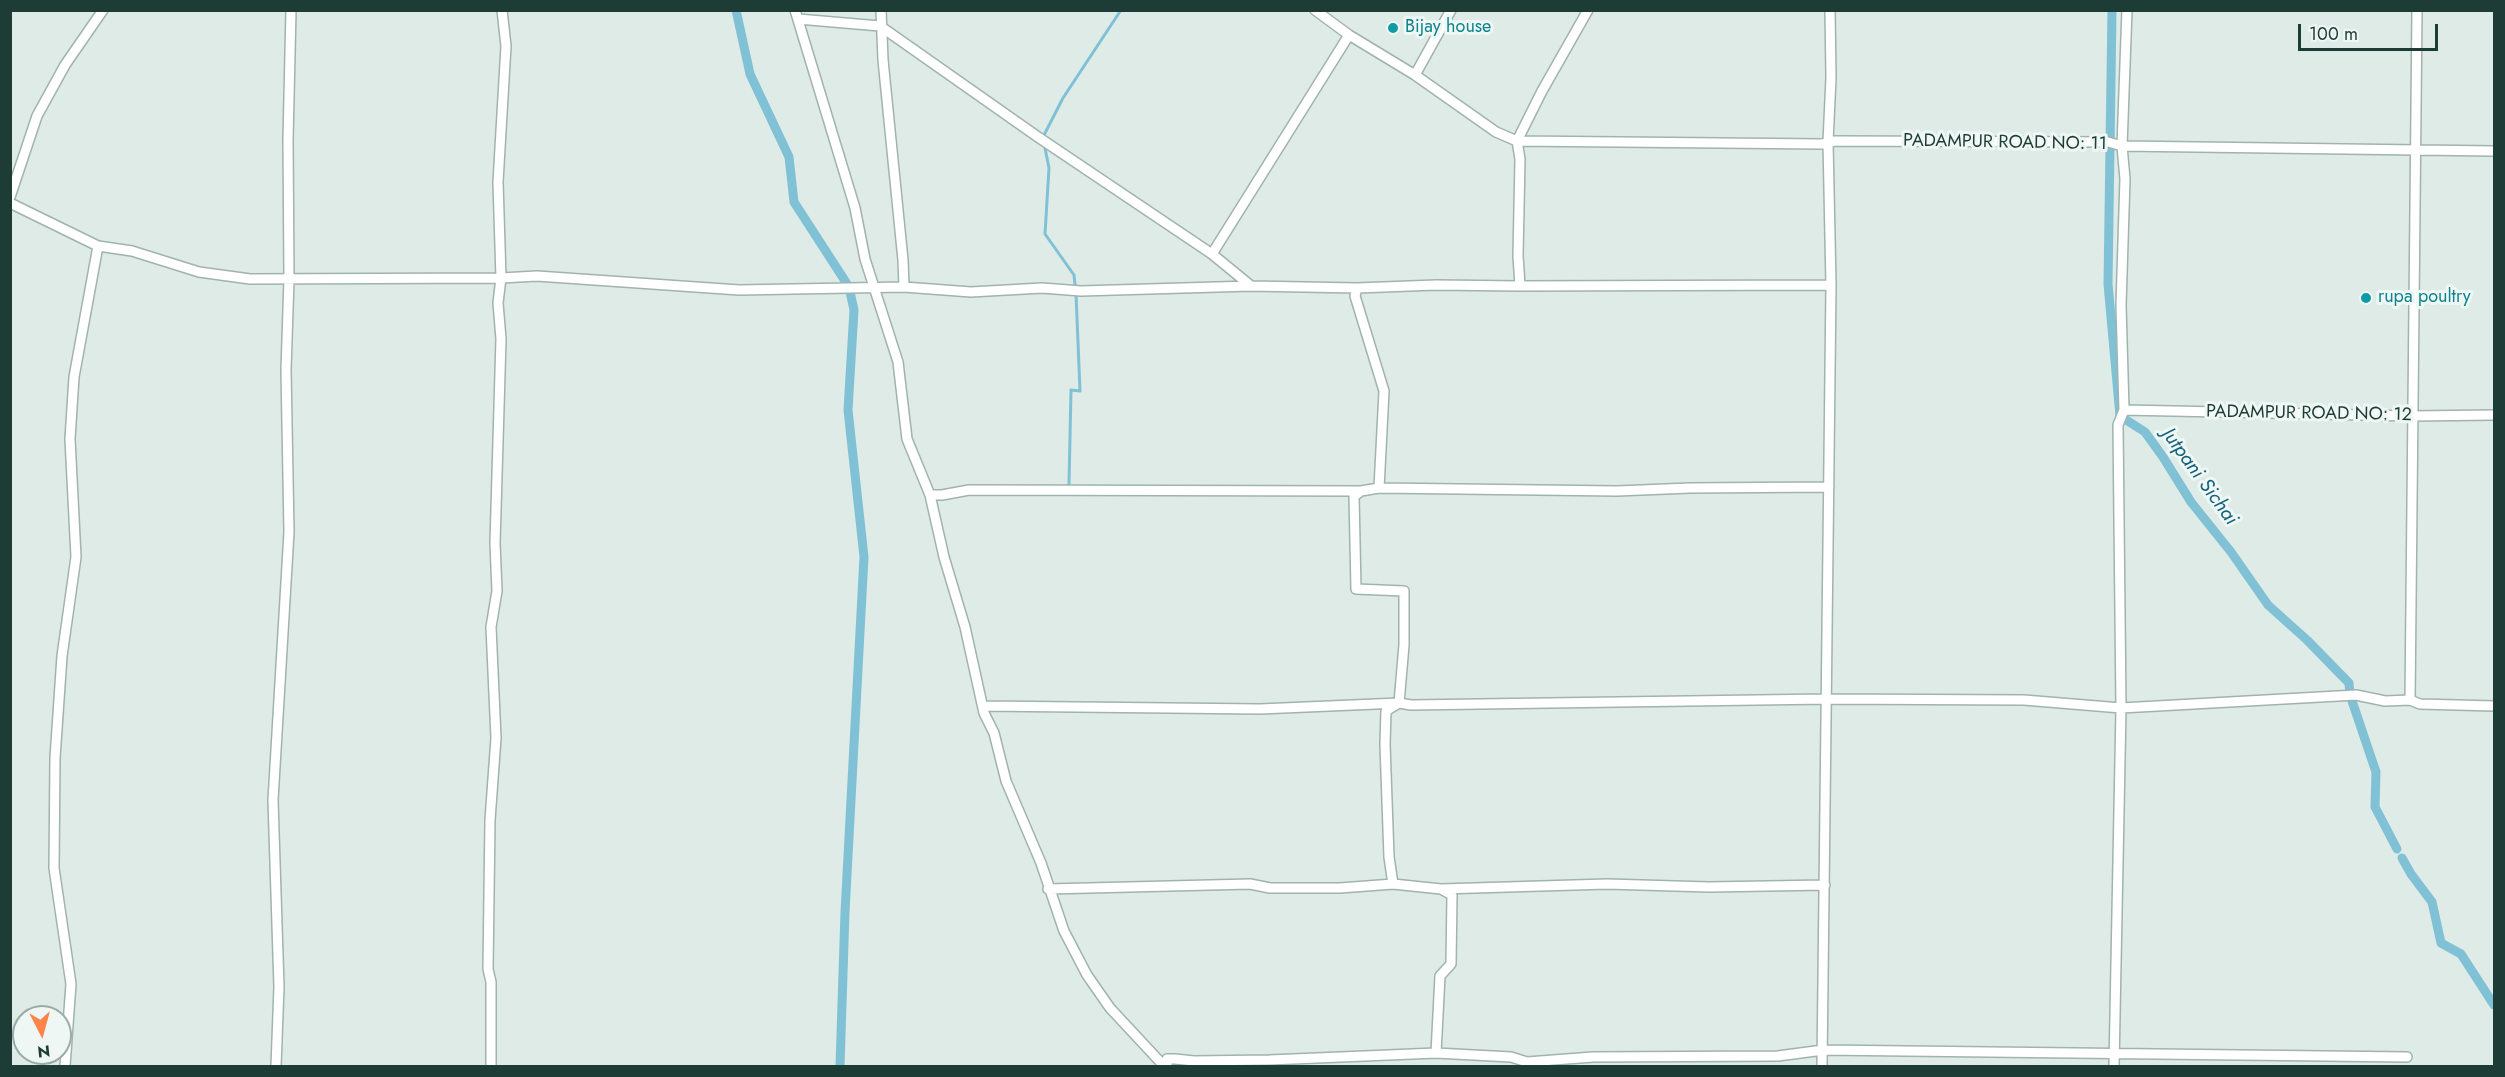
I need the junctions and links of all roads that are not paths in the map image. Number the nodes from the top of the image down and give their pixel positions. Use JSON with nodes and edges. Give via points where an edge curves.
{"nodes":[{"id":1,"x":103,"y":10,"type":"edge"},
{"id":2,"x":291,"y":10,"type":"edge"},
{"id":3,"x":501,"y":10,"type":"edge"},
{"id":4,"x":881,"y":10,"type":"edge"},
{"id":5,"x":1315,"y":10,"type":"edge"},
{"id":6,"x":1451,"y":10,"type":"edge"},
{"id":7,"x":1588,"y":10,"type":"edge"},
{"id":8,"x":1830,"y":10,"type":"edge"},
{"id":9,"x":2127,"y":10,"type":"edge"},
{"id":10,"x":2417,"y":10,"type":"edge"},
{"id":11,"x":796,"y":15,"type":"edge"},
{"id":12,"x":880,"y":26,"type":"junction"},
{"id":13,"x":1349,"y":35,"type":"junction"},
{"id":14,"x":1415,"y":75,"type":"junction"},
{"id":15,"x":1516,"y":141,"type":"junction"},
{"id":16,"x":1828,"y":142,"type":"junction"},
{"id":17,"x":2122,"y":146,"type":"junction"},
{"id":18,"x":2415,"y":150,"type":"junction"},
{"id":19,"x":2494,"y":151,"type":"edge"},
{"id":20,"x":10,"y":196,"type":"edge"},
{"id":21,"x":10,"y":203,"type":"edge"},
{"id":22,"x":98,"y":246,"type":"junction"},
{"id":23,"x":1212,"y":254,"type":"junction"},
{"id":24,"x":501,"y":278,"type":"junction"},
{"id":25,"x":289,"y":279,"type":"junction"},
{"id":26,"x":1831,"y":285,"type":"junction"},
{"id":27,"x":1251,"y":286,"type":"junction"},
{"id":28,"x":1521,"y":286,"type":"junction"},
{"id":29,"x":904,"y":287,"type":"junction"},
{"id":30,"x":877,"y":288,"type":"junction"},
{"id":31,"x":1357,"y":288,"type":"junction"},
{"id":32,"x":2124,"y":410,"type":"junction"},
{"id":33,"x":2494,"y":415,"type":"edge"},
{"id":34,"x":2413,"y":416,"type":"junction"},
{"id":35,"x":1829,"y":487,"type":"junction"},
{"id":36,"x":1379,"y":488,"type":"junction"},
{"id":37,"x":1361,"y":491,"type":"junction"},
{"id":38,"x":930,"y":495,"type":"junction"},
{"id":39,"x":1826,"y":699,"type":"junction"},
{"id":40,"x":2410,"y":700,"type":"junction"},
{"id":41,"x":1399,"y":703,"type":"junction"},
{"id":42,"x":984,"y":706,"type":"junction"},
{"id":43,"x":2494,"y":706,"type":"edge"},
{"id":44,"x":2121,"y":708,"type":"junction"},
{"id":45,"x":1393,"y":884,"type":"junction"},
{"id":46,"x":1825,"y":885,"type":"junction"},
{"id":47,"x":1441,"y":889,"type":"junction"},
{"id":48,"x":1048,"y":890,"type":"junction"},
{"id":49,"x":1823,"y":1050,"type":"junction"},
{"id":50,"x":1436,"y":1053,"type":"junction"},
{"id":51,"x":2114,"y":1054,"type":"junction"},
{"id":52,"x":2408,"y":1057,"type":"dead end"},
{"id":53,"x":1527,"y":1064,"type":"edge"},
{"id":54,"x":65,"y":1066,"type":"edge"},
{"id":55,"x":276,"y":1066,"type":"edge"},
{"id":56,"x":491,"y":1066,"type":"edge"},
{"id":57,"x":1166,"y":1066,"type":"edge"},
{"id":58,"x":1822,"y":1066,"type":"edge"},
{"id":59,"x":2114,"y":1066,"type":"edge"}],
"edges":[{"from":1,"to":20,"type":"street","via":[[65,65],[37,116]]},
{"from":2,"to":25,"type":"street"},
{"from":3,"to":24,"type":"street","via":[[506,46],[498,182]]},
{"from":4,"to":12,"type":"street"},
{"from":5,"to":13,"type":"street"},
{"from":6,"to":14,"type":"street"},
{"from":7,"to":15,"type":"street"},
{"from":8,"to":16,"type":"street"},
{"from":9,"to":17,"type":"street"},
{"from":10,"to":18,"type":"street"},
{"from":11,"to":12,"type":"street"},
{"from":11,"to":30,"type":"street","via":[[855,208],[865,259]]},
{"from":12,"to":23,"type":"street"},
{"from":12,"to":29,"type":"street"},
{"from":13,"to":14,"type":"street"},
{"from":13,"to":23,"type":"street"},
{"from":14,"to":15,"type":"street","via":[[1496,132]]},
{"from":15,"to":16,"type":"street","name":"PADAMPUR ROAD NO: 11"},
{"from":15,"to":28,"type":"street","via":[[1520,159]]},
{"from":16,"to":17,"type":"street","name":"PADAMPUR ROAD NO: 11","via":[[2108,142]]},
{"from":16,"to":26,"type":"street"},
{"from":17,"to":18,"type":"street","name":"PADAMPUR ROAD NO: 11"},
{"from":17,"to":32,"type":"street"},
{"from":18,"to":19,"type":"street","name":"PADAMPUR ROAD NO: 11"},
{"from":18,"to":34,"type":"street"},
{"from":21,"to":22,"type":"street"},
{"from":22,"to":25,"type":"street","via":[[132,251],[200,272],[249,279]]},
{"from":22,"to":54,"type":"street","via":[[74,377],[70,439],[76,556],[62,656],[55,758],[54,868],[71,984]]},
{"from":23,"to":27,"type":"street"},
{"from":24,"to":25,"type":"street"},
{"from":24,"to":30,"type":"street","via":[[537,276],[739,290]]},
{"from":24,"to":56,"type":"street","via":[[496,591],[491,627],[496,738],[490,820]]},
{"from":25,"to":55,"type":"street","via":[[289,532],[273,800],[279,987]]},
{"from":26,"to":28,"type":"street"},
{"from":26,"to":35,"type":"street"},
{"from":27,"to":29,"type":"street","via":[[971,292]]},
{"from":27,"to":31,"type":"street"},
{"from":28,"to":31,"type":"street"},
{"from":29,"to":30,"type":"street"},
{"from":30,"to":38,"type":"street","via":[[898,363],[907,440]]},
{"from":31,"to":36,"type":"street","via":[[1355,296],[1384,391]]},
{"from":32,"to":34,"type":"street","name":"PADAMPUR ROAD NO: 12"},
{"from":32,"to":44,"type":"street","via":[[2118,424]]},
{"from":33,"to":34,"type":"street","name":"PADAMPUR ROAD NO: 12"},
{"from":34,"to":40,"type":"street"},
{"from":35,"to":36,"type":"street","via":[[1617,491]]},
{"from":35,"to":39,"type":"street"},
{"from":36,"to":37,"type":"street"},
{"from":37,"to":38,"type":"street","via":[[969,490]]},
{"from":37,"to":41,"type":"street","via":[[1354,496],[1356,589],[1404,591]]},
{"from":38,"to":42,"type":"street"},
{"from":39,"to":41,"type":"street"},
{"from":39,"to":44,"type":"street","via":[[2024,700]]},
{"from":39,"to":46,"type":"street"},
{"from":40,"to":43,"type":"street","via":[[2420,704]]},
{"from":40,"to":44,"type":"street","via":[[2385,701],[2350,695]]},
{"from":41,"to":42,"type":"street","via":[[1260,709]]},
{"from":41,"to":45,"type":"street","via":[[1386,711],[1385,733]]},
{"from":42,"to":48,"type":"street","via":[[1006,781],[1041,863]]},
{"from":44,"to":51,"type":"street"},
{"from":45,"to":47,"type":"street"},
{"from":45,"to":48,"type":"street","via":[[1340,888],[1270,888],[1250,884]]},
{"from":46,"to":47,"type":"street","via":[[1607,884]]},
{"from":46,"to":49,"type":"street"},
{"from":47,"to":50,"type":"street","via":[[1452,896],[1451,964],[1440,976]]},
{"from":48,"to":57,"type":"street","via":[[1087,975],[1110,1008]]},
{"from":49,"to":51,"type":"street"},
{"from":49,"to":53,"type":"street","via":[[1778,1056],[1593,1058]]},
{"from":49,"to":58,"type":"street"},
{"from":50,"to":53,"type":"street","via":[[1511,1057]]},
{"from":50,"to":57,"type":"street","via":[[1269,1060],[1167,1059]]},
{"from":51,"to":52,"type":"street"},
{"from":51,"to":59,"type":"street"}]}
